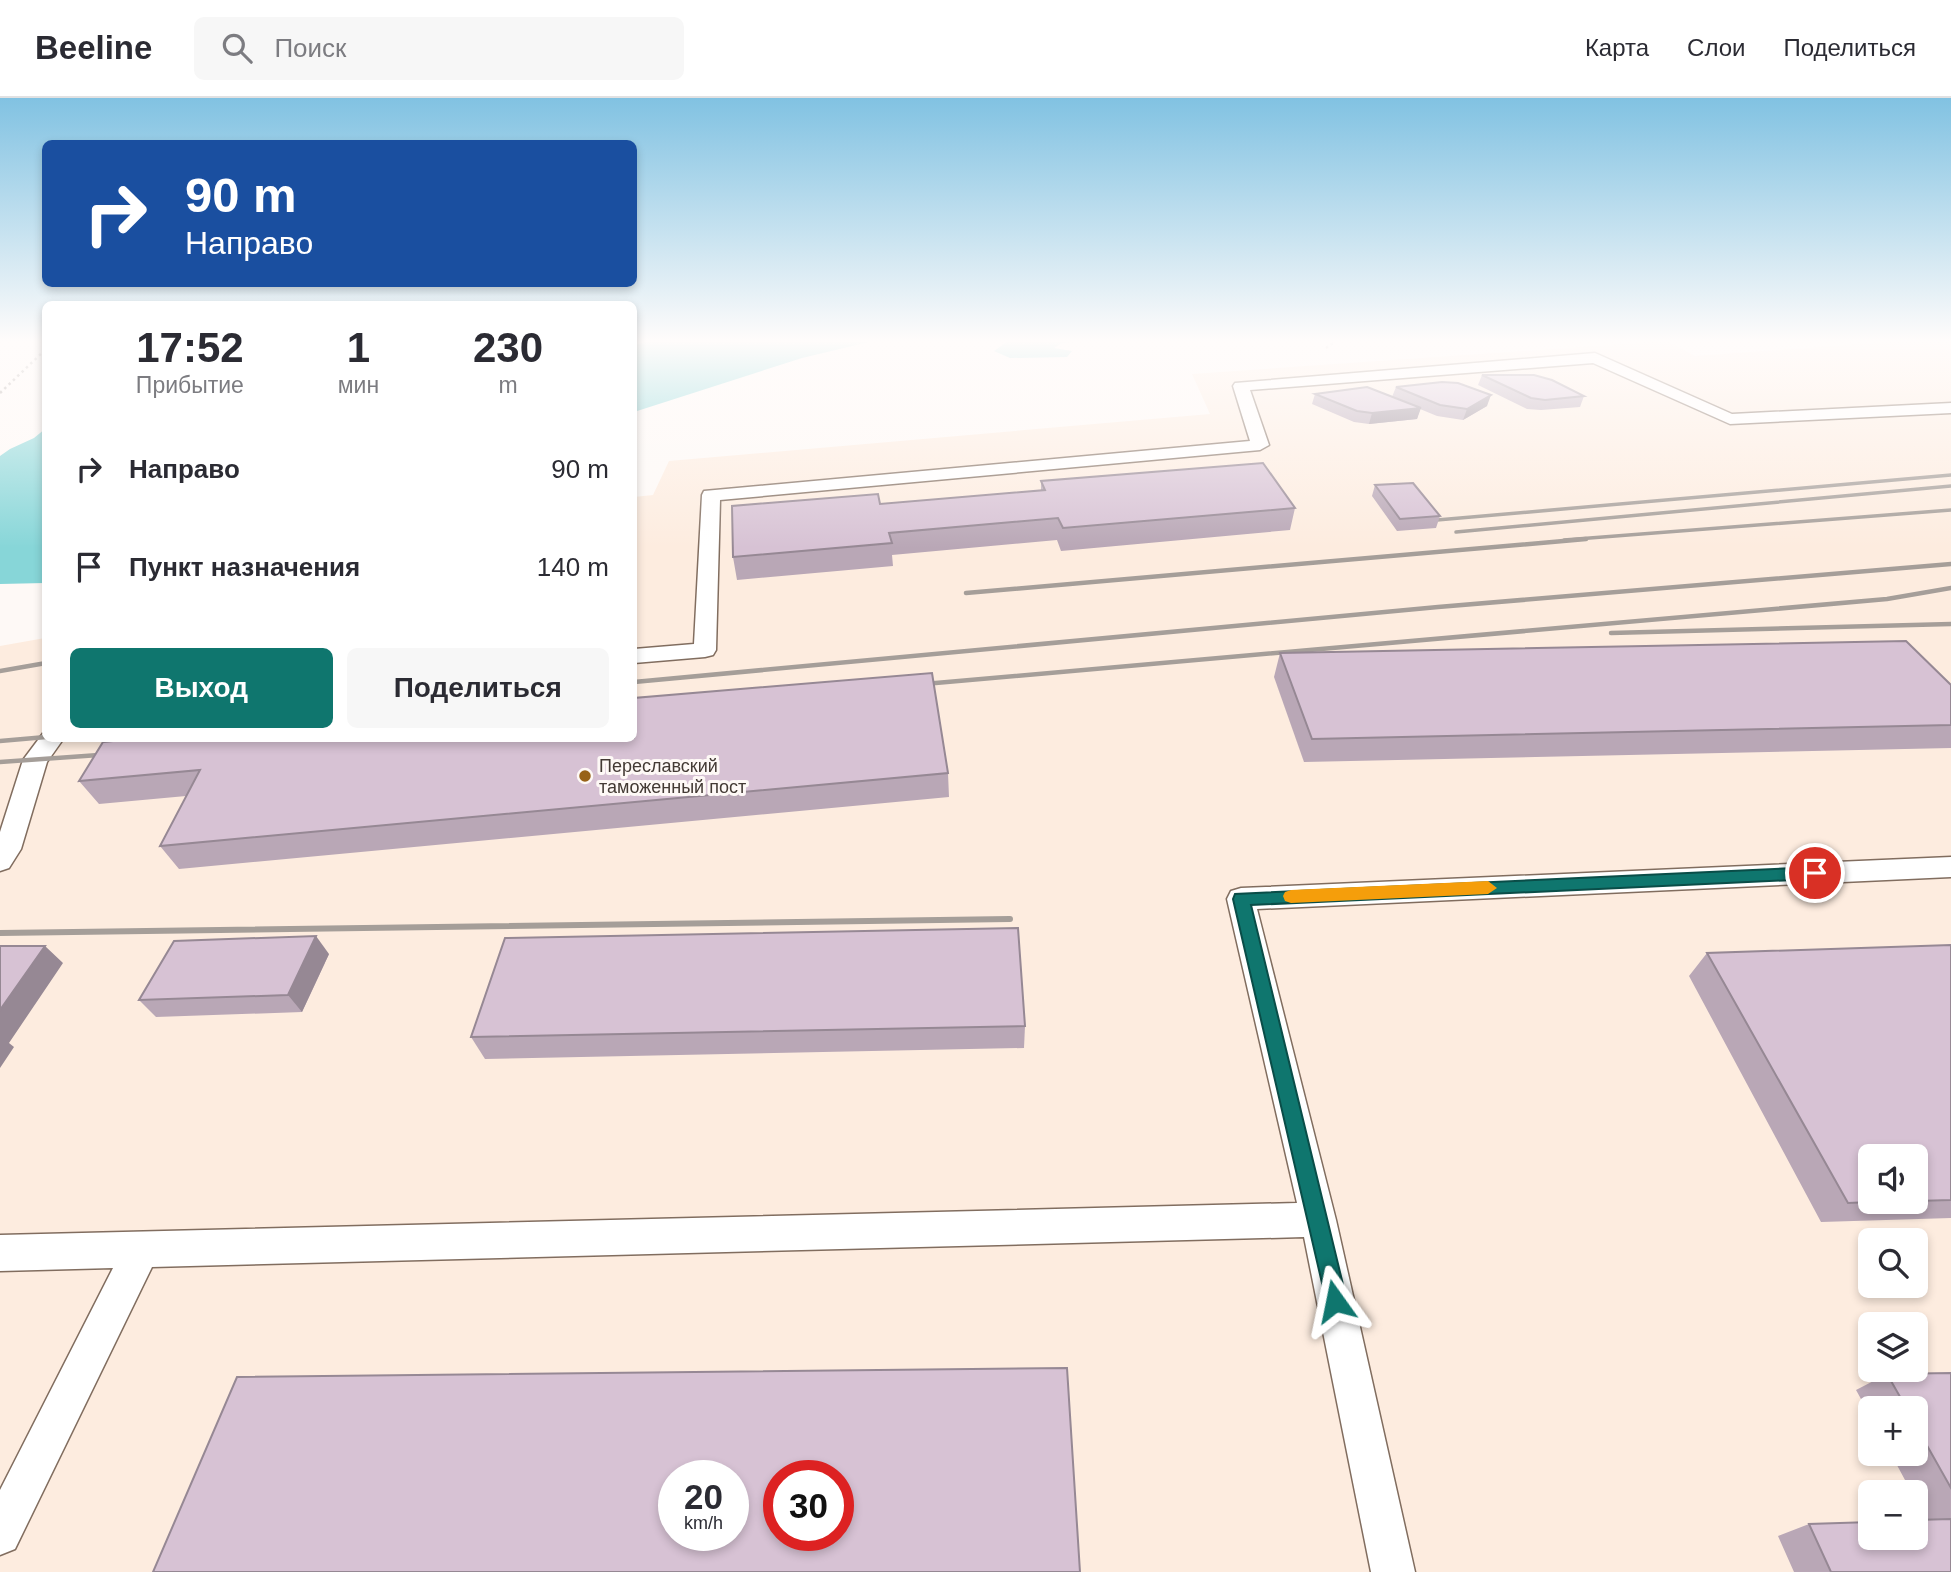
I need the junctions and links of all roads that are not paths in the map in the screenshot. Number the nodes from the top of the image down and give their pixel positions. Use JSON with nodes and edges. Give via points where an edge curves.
{"nodes":[{"id":1,"x":1249,"y":410,"type":"edge"},
{"id":2,"x":1710,"y":410,"type":"edge"},
{"id":3,"x":1915,"y":410,"type":"edge"},
{"id":4,"x":637,"y":656,"type":"edge"},
{"id":5,"x":49,"y":742,"type":"edge"},
{"id":6,"x":0,"y":861,"type":"edge"},
{"id":7,"x":1951,"y":867,"type":"edge"},
{"id":8,"x":1318,"y":1220,"type":"junction"},
{"id":9,"x":141,"y":1250,"type":"junction"},
{"id":10,"x":0,"y":1253,"type":"edge"},
{"id":11,"x":0,"y":1534,"type":"edge"},
{"id":12,"x":1393,"y":1572,"type":"edge"}],
"edges":[{"from":1,"to":4,"type":"street","via":[[1260,445],[711,495],[705,650]]},
{"from":2,"to":3,"type":"street","via":[[1730,419]]},
{"from":5,"to":6,"type":"street","via":[[35,760],[8,849]]},
{"from":7,"to":8,"type":"street","via":[[1241,899]]},
{"from":8,"to":9,"type":"street"},
{"from":8,"to":12,"type":"street"},
{"from":9,"to":10,"type":"street"},
{"from":9,"to":11,"type":"street"}]}
